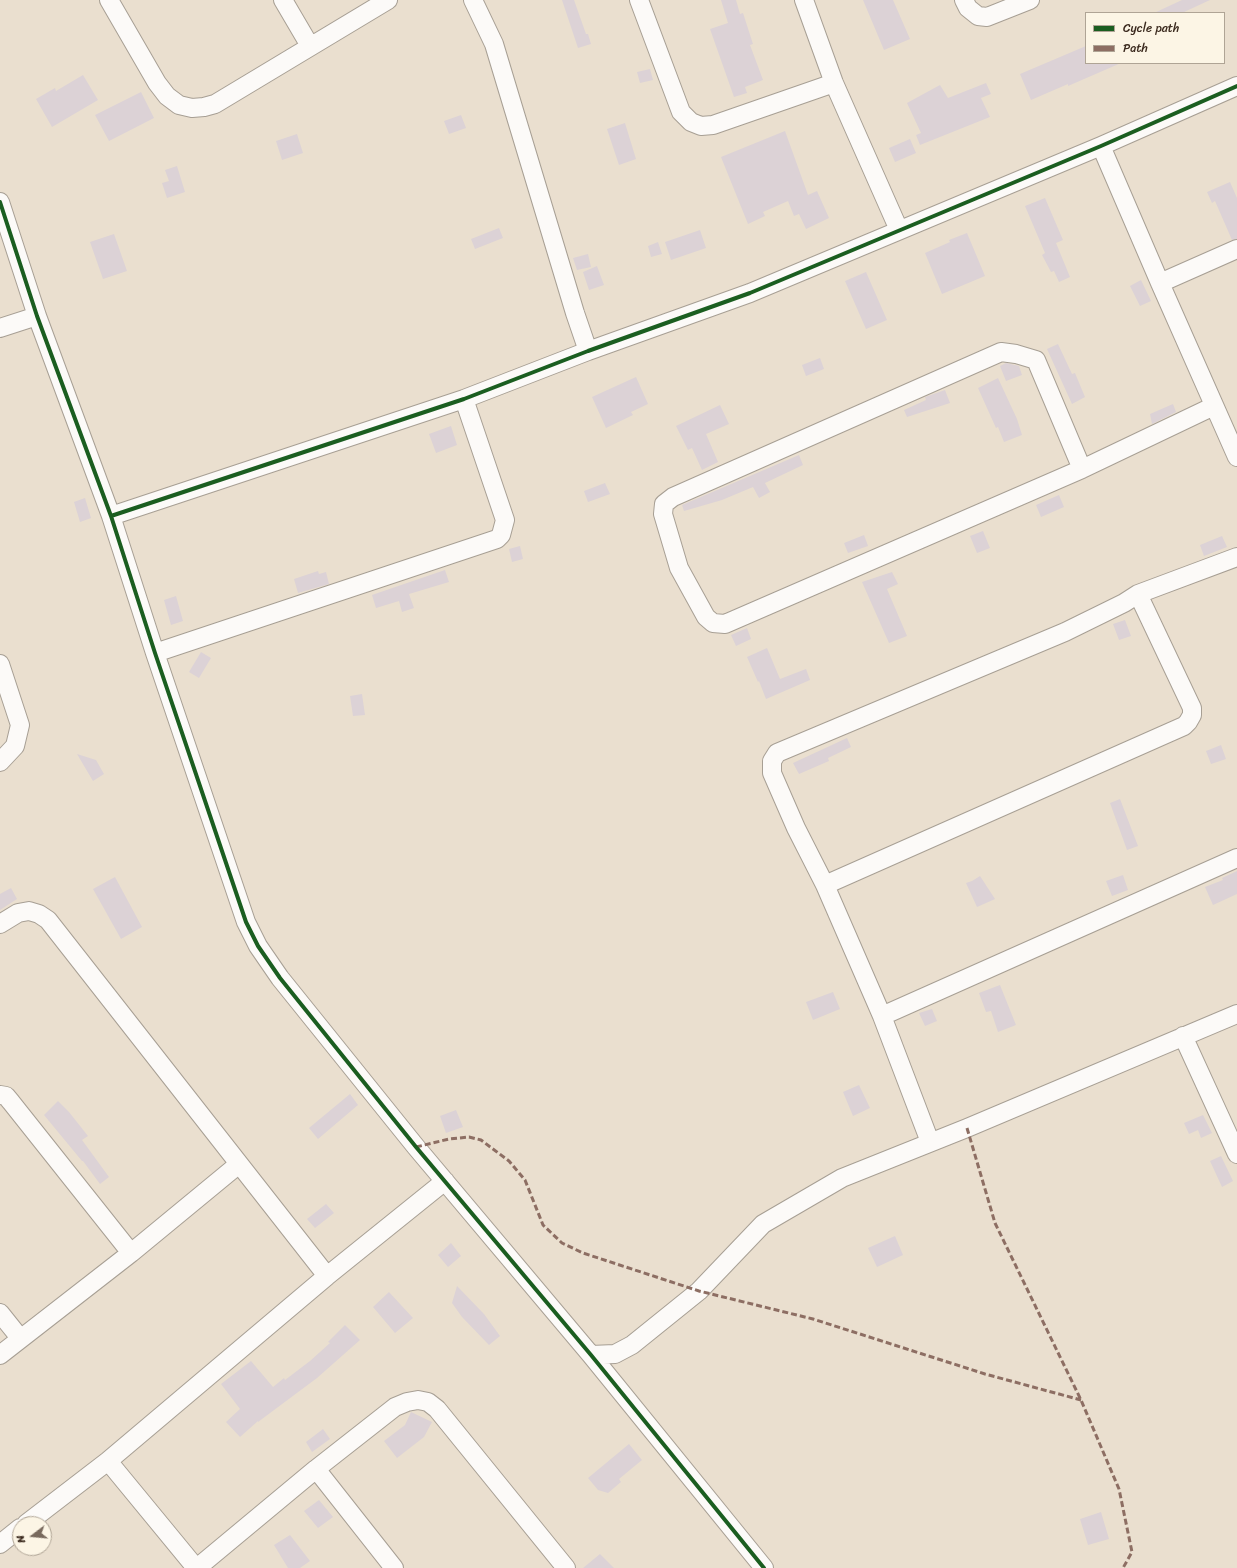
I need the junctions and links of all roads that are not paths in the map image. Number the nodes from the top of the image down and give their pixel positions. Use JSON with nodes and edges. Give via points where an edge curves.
{"nodes":[{"id":1,"x":109,"y":0,"type":"edge"},
{"id":2,"x":283,"y":0,"type":"edge"},
{"id":3,"x":388,"y":0,"type":"edge"},
{"id":4,"x":473,"y":0,"type":"edge"},
{"id":5,"x":639,"y":0,"type":"edge"},
{"id":6,"x":804,"y":0,"type":"edge"},
{"id":7,"x":964,"y":0,"type":"edge"},
{"id":8,"x":1030,"y":0,"type":"edge"},
{"id":9,"x":310,"y":46,"type":"junction"},
{"id":10,"x":834,"y":83,"type":"junction"},
{"id":11,"x":1237,"y":86,"type":"edge"},
{"id":12,"x":1101,"y":146,"type":"junction"},
{"id":13,"x":0,"y":202,"type":"edge"},
{"id":14,"x":898,"y":230,"type":"junction"},
{"id":15,"x":1237,"y":249,"type":"edge"},
{"id":16,"x":1160,"y":283,"type":"junction"},
{"id":17,"x":37,"y":316,"type":"junction"},
{"id":18,"x":0,"y":328,"type":"edge"},
{"id":19,"x":588,"y":351,"type":"junction"},
{"id":20,"x":464,"y":399,"type":"junction"},
{"id":21,"x":1214,"y":406,"type":"junction"},
{"id":22,"x":1237,"y":457,"type":"edge"},
{"id":23,"x":1082,"y":469,"type":"junction"},
{"id":24,"x":111,"y":516,"type":"junction"},
{"id":25,"x":1237,"y":557,"type":"edge"},
{"id":26,"x":1138,"y":594,"type":"junction"},
{"id":27,"x":155,"y":653,"type":"junction"},
{"id":28,"x":0,"y":664,"type":"edge"},
{"id":29,"x":0,"y":762,"type":"edge"},
{"id":30,"x":1237,"y":858,"type":"edge"},
{"id":31,"x":825,"y":885,"type":"junction"},
{"id":32,"x":0,"y":924,"type":"edge"},
{"id":33,"x":1237,"y":1014,"type":"edge"},
{"id":34,"x":882,"y":1016,"type":"junction"},
{"id":35,"x":1183,"y":1036,"type":"junction"},
{"id":36,"x":0,"y":1095,"type":"edge"},
{"id":37,"x":930,"y":1142,"type":"junction"},
{"id":38,"x":1237,"y":1154,"type":"edge"},
{"id":39,"x":239,"y":1164,"type":"junction"},
{"id":40,"x":445,"y":1180,"type":"junction"},
{"id":41,"x":131,"y":1254,"type":"junction"},
{"id":42,"x":327,"y":1276,"type":"junction"},
{"id":43,"x":0,"y":1314,"type":"edge"},
{"id":44,"x":20,"y":1338,"type":"junction"},
{"id":45,"x":0,"y":1355,"type":"edge"},
{"id":46,"x":591,"y":1355,"type":"junction"},
{"id":47,"x":108,"y":1461,"type":"junction"},
{"id":48,"x":316,"y":1469,"type":"junction"},
{"id":49,"x":36,"y":1516,"type":"edge"},
{"id":50,"x":12,"y":1534,"type":"edge"},
{"id":51,"x":0,"y":1544,"type":"edge"},
{"id":52,"x":196,"y":1568,"type":"edge"},
{"id":53,"x":394,"y":1568,"type":"edge"},
{"id":54,"x":566,"y":1568,"type":"edge"},
{"id":55,"x":764,"y":1568,"type":"edge"}],
"edges":[{"from":1,"to":9,"type":"street","via":[[157,83],[167,96],[179,105],[192,108],[215,104]]},
{"from":2,"to":9,"type":"street"},
{"from":3,"to":9,"type":"street"},
{"from":4,"to":19,"type":"street","via":[[494,44]]},
{"from":5,"to":10,"type":"street","via":[[681,112],[701,126],[713,125]]},
{"from":6,"to":10,"type":"street"},
{"from":7,"to":8,"type":"street","via":[[968,8],[978,16],[988,18]]},
{"from":10,"to":14,"type":"street"},
{"from":11,"to":12,"type":"street"},
{"from":12,"to":14,"type":"street"},
{"from":12,"to":16,"type":"street"},
{"from":13,"to":17,"type":"street"},
{"from":14,"to":19,"type":"street","via":[[750,293]]},
{"from":15,"to":16,"type":"street"},
{"from":16,"to":21,"type":"street"},
{"from":17,"to":18,"type":"street"},
{"from":17,"to":24,"type":"street"},
{"from":19,"to":20,"type":"street"},
{"from":20,"to":24,"type":"street"},
{"from":20,"to":27,"type":"street","via":[[505,520],[501,535],[497,539]]},
{"from":21,"to":22,"type":"street"},
{"from":21,"to":23,"type":"street"},
{"from":23,"to":23,"type":"street","via":[[724,624],[713,623],[706,617],[679,568],[663,514],[664,504],[673,497],[1000,352],[1036,360]]},
{"from":24,"to":27,"type":"street"},
{"from":25,"to":26,"type":"street"},
{"from":26,"to":31,"type":"street","via":[[1192,708],[1192,715],[1184,726]]},
{"from":26,"to":31,"type":"street","via":[[1065,632],[777,753],[772,761],[772,774]]},
{"from":27,"to":40,"type":"street","via":[[246,922],[258,946],[280,978]]},
{"from":28,"to":29,"type":"street","via":[[20,725],[15,746]]},
{"from":30,"to":34,"type":"street"},
{"from":31,"to":34,"type":"street"},
{"from":32,"to":39,"type":"street","via":[[18,913],[29,911],[48,920]]},
{"from":33,"to":35,"type":"street"},
{"from":34,"to":37,"type":"street"},
{"from":35,"to":37,"type":"street"},
{"from":35,"to":38,"type":"street"},
{"from":36,"to":41,"type":"street","via":[[6,1096]]},
{"from":37,"to":46,"type":"street","via":[[842,1178],[763,1224],[699,1291],[632,1345],[615,1354]]},
{"from":39,"to":41,"type":"street"},
{"from":39,"to":42,"type":"street"},
{"from":40,"to":42,"type":"street"},
{"from":40,"to":46,"type":"street"},
{"from":41,"to":44,"type":"street"},
{"from":42,"to":47,"type":"street"},
{"from":43,"to":44,"type":"street"},
{"from":44,"to":45,"type":"street"},
{"from":46,"to":55,"type":"street"},
{"from":47,"to":49,"type":"street"},
{"from":47,"to":52,"type":"street"},
{"from":48,"to":52,"type":"street"},
{"from":48,"to":53,"type":"street"},
{"from":48,"to":54,"type":"street","via":[[395,1407],[418,1400],[428,1402],[437,1409]]},
{"from":50,"to":51,"type":"street"}]}
